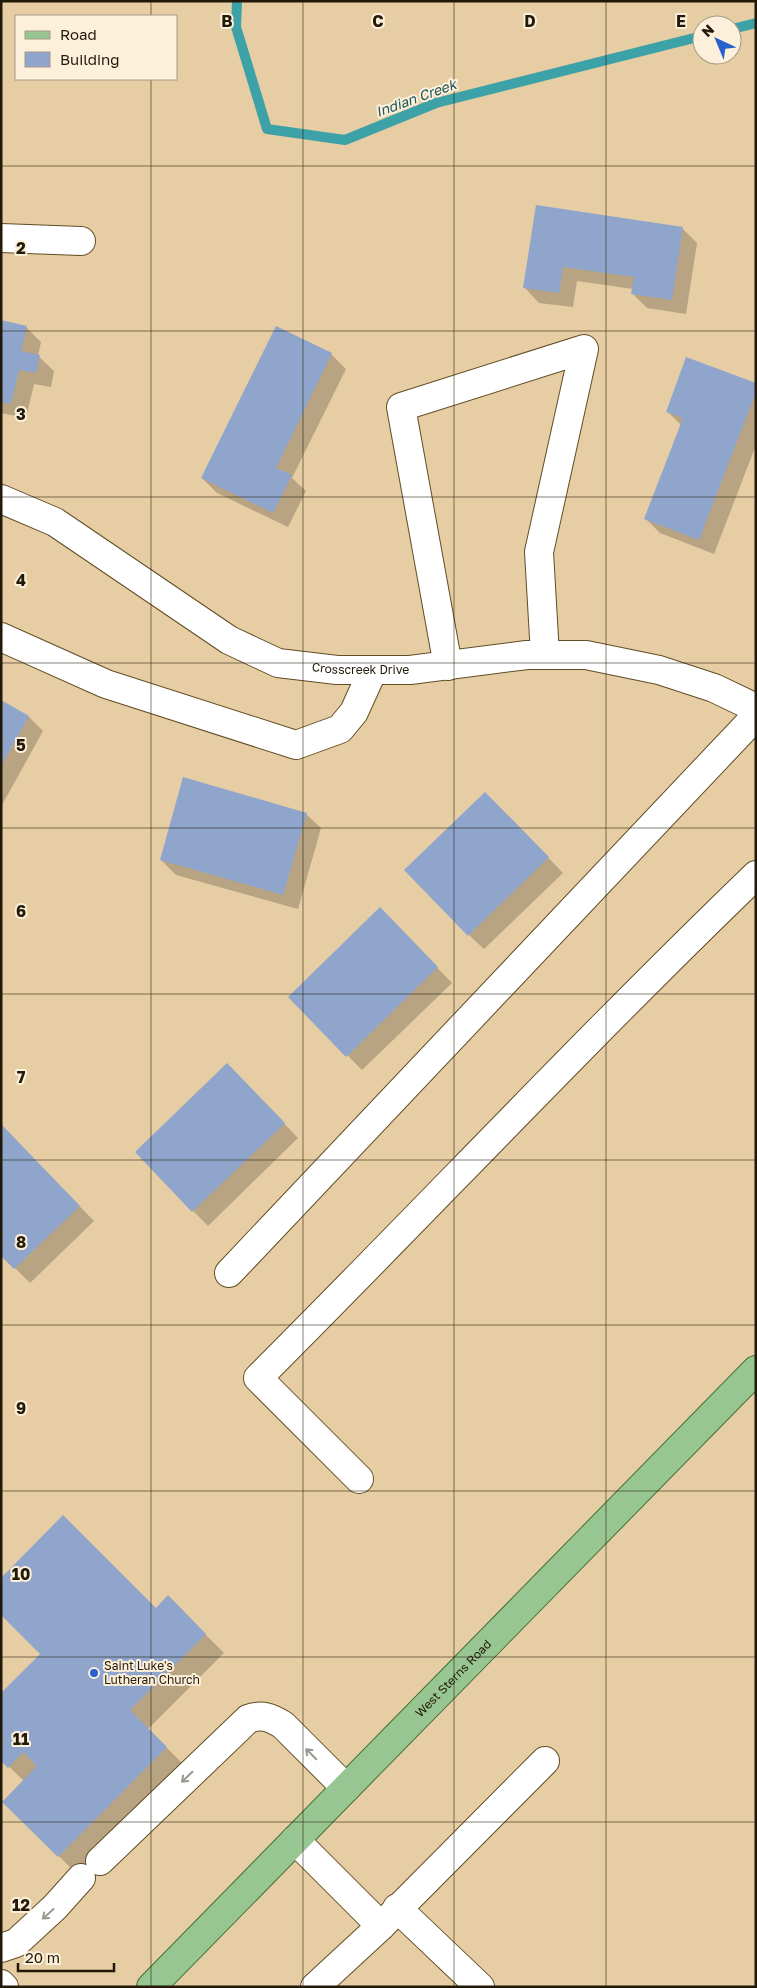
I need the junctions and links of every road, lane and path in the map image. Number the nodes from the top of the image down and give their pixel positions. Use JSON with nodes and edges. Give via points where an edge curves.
{"nodes":[{"id":1,"x":1,"y":238,"type":"edge"},
{"id":2,"x":81,"y":242,"type":"dead end"},
{"id":3,"x":1,"y":499,"type":"edge"},
{"id":4,"x":1,"y":637,"type":"edge"},
{"id":5,"x":545,"y":655,"type":"junction"},
{"id":6,"x":448,"y":666,"type":"junction"},
{"id":7,"x":373,"y":670,"type":"junction"},
{"id":8,"x":756,"y":708,"type":"edge"},
{"id":9,"x":756,"y":716,"type":"edge"},
{"id":10,"x":756,"y":875,"type":"edge"},
{"id":11,"x":229,"y":1273,"type":"dead end"},
{"id":12,"x":756,"y":1370,"type":"edge"},
{"id":13,"x":359,"y":1479,"type":"dead end"},
{"id":14,"x":546,"y":1760,"type":"dead end"},
{"id":15,"x":346,"y":1788,"type":"junction"},
{"id":16,"x":295,"y":1840,"type":"junction"},
{"id":17,"x":389,"y":1917,"type":"junction"},
{"id":18,"x":1,"y":1948,"type":"edge"},
{"id":19,"x":1,"y":1984,"type":"edge"},
{"id":20,"x":4,"y":1987,"type":"edge"},
{"id":21,"x":151,"y":1987,"type":"edge"},
{"id":22,"x":315,"y":1987,"type":"edge"},
{"id":23,"x":480,"y":1987,"type":"edge"}],
"edges":[{"from":1,"to":2,"type":"street"},
{"from":3,"to":7,"type":"street","name":"Crosscreek Drive","via":[[55,522],[222,635],[278,663],[337,670]]},
{"from":4,"to":7,"type":"street","via":[[106,684],[296,744],[340,729],[354,712]]},
{"from":5,"to":6,"type":"street","name":"Crosscreek Drive"},
{"from":5,"to":6,"type":"street","via":[[539,552],[584,349],[401,407]]},
{"from":5,"to":8,"type":"street","name":"Crosscreek Drive","via":[[586,655],[659,670],[714,688]]},
{"from":6,"to":7,"type":"street","name":"Crosscreek Drive"},
{"from":9,"to":11,"type":"street"},
{"from":10,"to":13,"type":"street","via":[[652,976],[258,1378]]},
{"from":12,"to":15,"type":"main road","name":"West Sterns Road"},
{"from":14,"to":17,"type":"street"},
{"from":15,"to":16,"type":"main road","name":"West Sterns Road"},
{"from":15,"to":18,"type":"street","one_way":true,"via":[[283,1725],[271,1717],[259,1715],[248,1719],[55,1907],[16,1943]]},
{"from":16,"to":17,"type":"street"},
{"from":16,"to":21,"type":"main road","name":"West Sterns Road"},
{"from":17,"to":22,"type":"street"},
{"from":17,"to":23,"type":"street"},
{"from":19,"to":20,"type":"street"}]}
